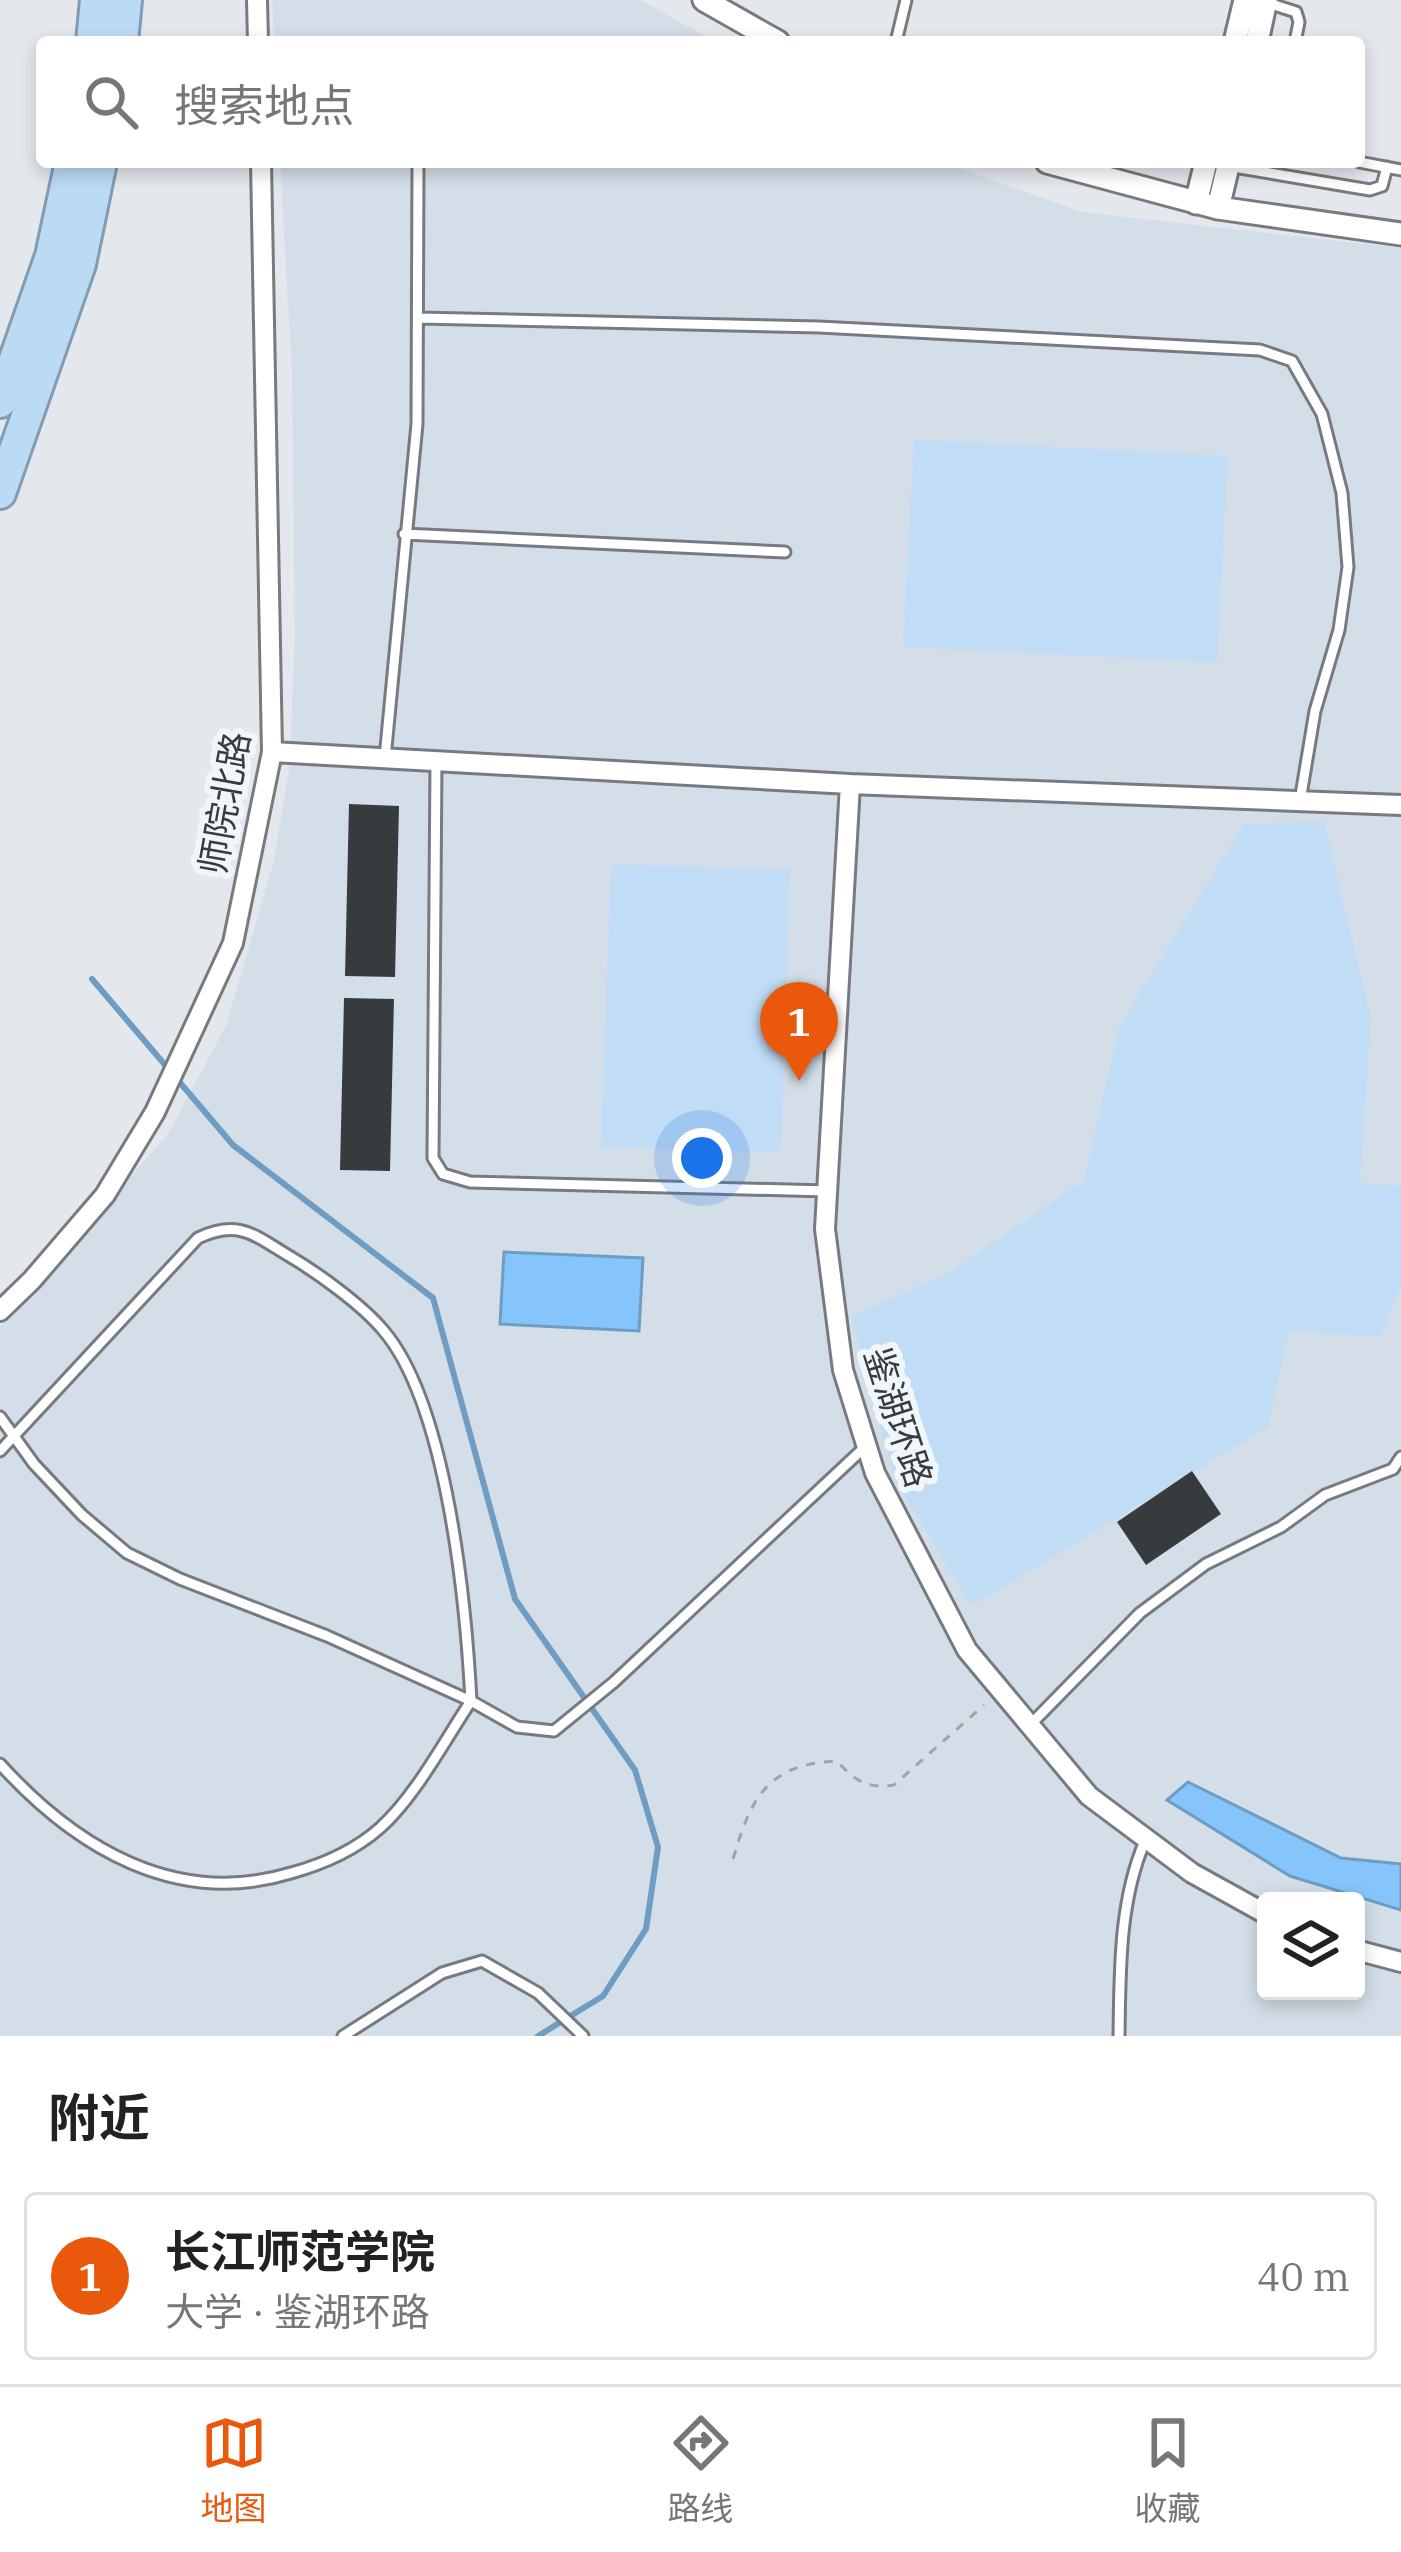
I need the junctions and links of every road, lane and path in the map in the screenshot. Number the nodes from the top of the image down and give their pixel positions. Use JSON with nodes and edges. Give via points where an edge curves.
{"nodes":[{"id":1,"x":96,"y":0,"type":"edge"},
{"id":2,"x":126,"y":0,"type":"edge"},
{"id":3,"x":257,"y":0,"type":"edge"},
{"id":4,"x":704,"y":0,"type":"edge"},
{"id":5,"x":906,"y":0,"type":"edge"},
{"id":6,"x":1259,"y":1,"type":"edge"},
{"id":7,"x":93,"y":36,"type":"edge"},
{"id":8,"x":123,"y":36,"type":"edge"},
{"id":9,"x":258,"y":36,"type":"edge"},
{"id":10,"x":767,"y":36,"type":"edge"},
{"id":11,"x":897,"y":36,"type":"edge"},
{"id":12,"x":1239,"y":36,"type":"edge"},
{"id":13,"x":1257,"y":36,"type":"edge"},
{"id":14,"x":1296,"y":36,"type":"edge"},
{"id":15,"x":1365,"y":163,"type":"edge"},
{"id":16,"x":1387,"y":167,"type":"junction"},
{"id":17,"x":69,"y":168,"type":"edge"},
{"id":18,"x":100,"y":168,"type":"edge"},
{"id":19,"x":261,"y":168,"type":"edge"},
{"id":20,"x":418,"y":168,"type":"edge"},
{"id":21,"x":1069,"y":168,"type":"edge"},
{"id":22,"x":1219,"y":168,"type":"edge"},
{"id":23,"x":1268,"y":168,"type":"edge"},
{"id":24,"x":1401,"y":170,"type":"edge"},
{"id":25,"x":1207,"y":205,"type":"junction"},
{"id":26,"x":1401,"y":235,"type":"edge"},
{"id":27,"x":418,"y":318,"type":"junction"},
{"id":28,"x":0,"y":402,"type":"edge"},
{"id":29,"x":0,"y":493,"type":"edge"},
{"id":30,"x":404,"y":534,"type":"junction"},
{"id":31,"x":785,"y":552,"type":"dead end"},
{"id":32,"x":272,"y":752,"type":"junction"},
{"id":33,"x":385,"y":758,"type":"junction"},
{"id":34,"x":436,"y":761,"type":"junction"},
{"id":35,"x":850,"y":784,"type":"junction"},
{"id":36,"x":1300,"y":801,"type":"junction"},
{"id":37,"x":1401,"y":805,"type":"edge"},
{"id":38,"x":827,"y":1191,"type":"junction"},
{"id":39,"x":0,"y":1311,"type":"edge"},
{"id":40,"x":0,"y":1417,"type":"edge"},
{"id":41,"x":13,"y":1435,"type":"junction"},
{"id":42,"x":867,"y":1445,"type":"junction"},
{"id":43,"x":0,"y":1451,"type":"edge"},
{"id":44,"x":1401,"y":1457,"type":"edge"},
{"id":45,"x":1001,"y":1690,"type":"junction"},
{"id":46,"x":471,"y":1701,"type":"junction"},
{"id":47,"x":1030,"y":1725,"type":"junction"},
{"id":48,"x":0,"y":1764,"type":"edge"},
{"id":49,"x":1146,"y":1839,"type":"junction"},
{"id":50,"x":733,"y":1859,"type":"dead end"},
{"id":51,"x":1257,"y":1909,"type":"edge"},
{"id":52,"x":1365,"y":1952,"type":"edge"},
{"id":53,"x":1401,"y":1962,"type":"edge"},
{"id":54,"x":343,"y":2036,"type":"edge"},
{"id":55,"x":583,"y":2036,"type":"edge"},
{"id":56,"x":1119,"y":2036,"type":"edge"}],
"edges":[{"from":1,"to":7,"type":"highway"},
{"from":2,"to":8,"type":"highway"},
{"from":3,"to":9,"type":"street"},
{"from":4,"to":10,"type":"street"},
{"from":5,"to":11,"type":"lane"},
{"from":6,"to":12,"type":"street"},
{"from":6,"to":13,"type":"street"},
{"from":6,"to":14,"type":"lane","via":[[1296,12]]},
{"from":15,"to":16,"type":"lane"},
{"from":16,"to":23,"type":"lane","via":[[1382,186],[1370,190]]},
{"from":16,"to":24,"type":"lane"},
{"from":17,"to":28,"type":"highway","via":[[51,256]]},
{"from":18,"to":29,"type":"highway","via":[[80,264]]},
{"from":19,"to":32,"type":"street","name":"师院北路"},
{"from":20,"to":27,"type":"lane"},
{"from":21,"to":25,"type":"street"},
{"from":22,"to":25,"type":"street"},
{"from":25,"to":26,"type":"street"},
{"from":27,"to":30,"type":"lane"},
{"from":27,"to":36,"type":"lane","via":[[819,327],[1260,350],[1292,362],[1322,414],[1342,494],[1348,567]]},
{"from":30,"to":31,"type":"lane"},
{"from":30,"to":33,"type":"lane"},
{"from":32,"to":33,"type":"street"},
{"from":32,"to":39,"type":"street","name":"师院北路","via":[[233,943],[191,1040],[105,1195]]},
{"from":33,"to":34,"type":"street"},
{"from":34,"to":35,"type":"street"},
{"from":34,"to":38,"type":"lane","via":[[433,1158],[443,1174],[470,1182]]},
{"from":35,"to":36,"type":"street"},
{"from":35,"to":38,"type":"street","name":"鉴湖环路"},
{"from":36,"to":37,"type":"street"},
{"from":38,"to":42,"type":"street","name":"鉴湖环路","via":[[843,1370]]},
{"from":40,"to":41,"type":"lane"},
{"from":41,"to":43,"type":"lane"},
{"from":41,"to":46,"type":"lane","via":[[82,1515],[127,1552]]},
{"from":41,"to":46,"type":"lane","via":[[198,1238],[220,1228],[245,1230],[308,1267],[384,1330],[420,1396],[452,1521]]},
{"from":42,"to":45,"type":"street","name":"鉴湖环路","via":[[967,1650]]},
{"from":42,"to":46,"type":"lane","via":[[554,1730],[517,1726]]},
{"from":44,"to":47,"type":"lane","via":[[1393,1469],[1325,1495],[1206,1564],[1139,1613]]},
{"from":45,"to":47,"type":"street","name":"鉴湖环路"},
{"from":45,"to":50,"type":"path","via":[[894,1785],[854,1780],[837,1761],[813,1762],[768,1783],[748,1809]]},
{"from":46,"to":48,"type":"lane","via":[[382,1827],[329,1862],[254,1885],[188,1882],[126,1862],[62,1826]]},
{"from":47,"to":49,"type":"street","name":"鉴湖环路","via":[[1089,1796]]},
{"from":49,"to":51,"type":"street","name":"鉴湖环路"},
{"from":49,"to":56,"type":"lane","via":[[1125,1918]]},
{"from":52,"to":53,"type":"street"},
{"from":54,"to":55,"type":"lane","via":[[460,1965],[482,1961],[538,1994]]}]}
